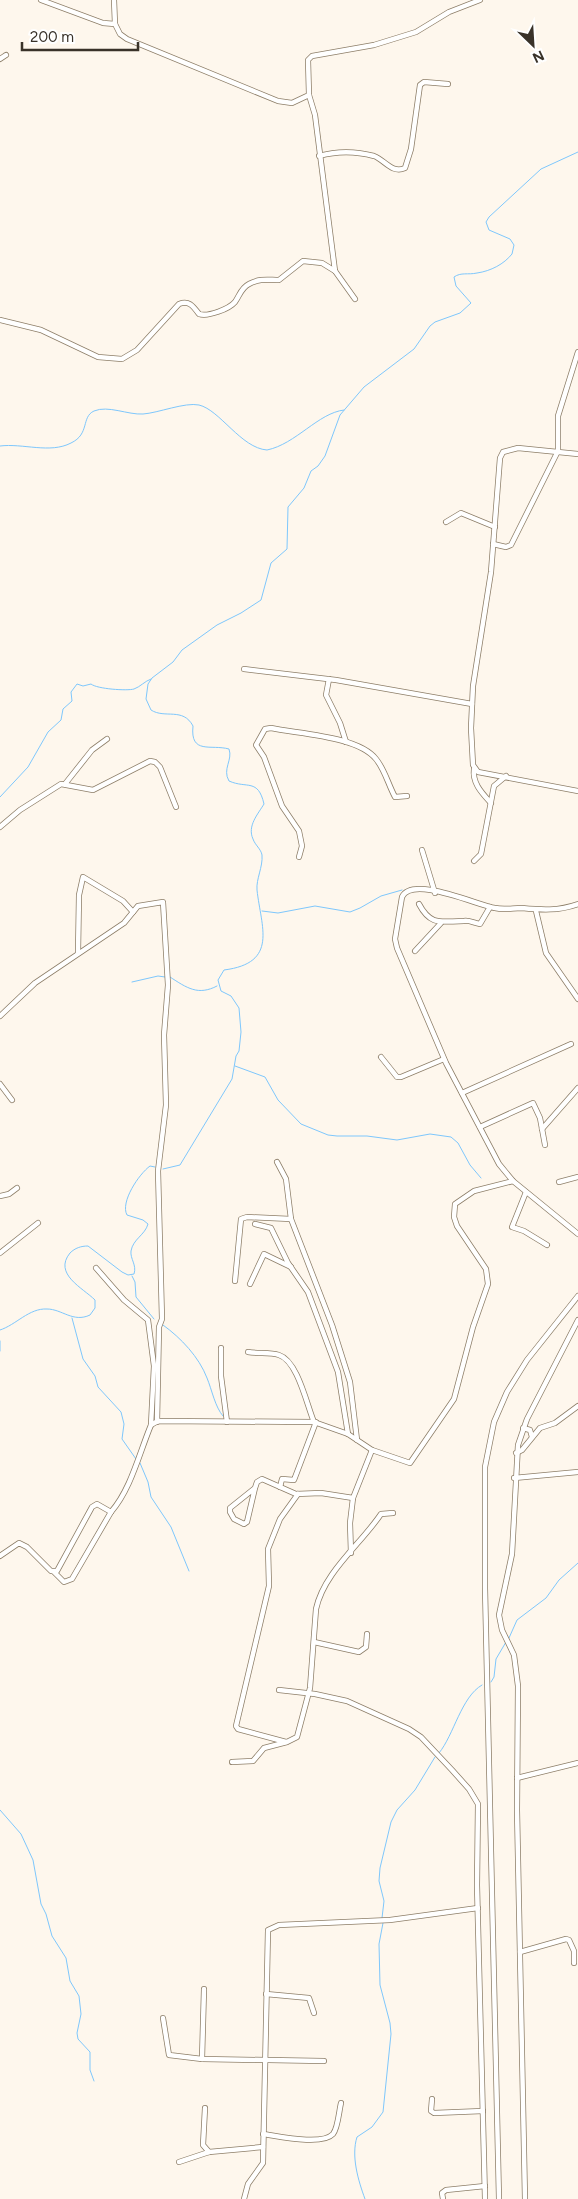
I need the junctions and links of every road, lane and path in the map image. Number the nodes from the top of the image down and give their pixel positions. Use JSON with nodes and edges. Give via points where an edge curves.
{"nodes":[{"id":1,"x":41,"y":0,"type":"edge"},
{"id":2,"x":114,"y":0,"type":"edge"},
{"id":3,"x":480,"y":0,"type":"edge"},
{"id":4,"x":115,"y":24,"type":"junction"},
{"id":5,"x":6,"y":55,"type":"dead end"},
{"id":6,"x":0,"y":59,"type":"edge"},
{"id":7,"x":448,"y":84,"type":"dead end"},
{"id":8,"x":309,"y":95,"type":"junction"},
{"id":9,"x":319,"y":156,"type":"junction"},
{"id":10,"x":335,"y":271,"type":"junction"},
{"id":11,"x":355,"y":299,"type":"dead end"},
{"id":12,"x":0,"y":320,"type":"edge"},
{"id":13,"x":578,"y":352,"type":"edge"},
{"id":14,"x":558,"y":451,"type":"junction"},
{"id":15,"x":578,"y":454,"type":"edge"},
{"id":16,"x":446,"y":522,"type":"dead end"},
{"id":17,"x":495,"y":527,"type":"junction"},
{"id":18,"x":494,"y":544,"type":"junction"},
{"id":19,"x":244,"y":669,"type":"dead end"},
{"id":20,"x":329,"y":679,"type":"junction"},
{"id":21,"x":472,"y":704,"type":"junction"},
{"id":22,"x":107,"y":739,"type":"dead end"},
{"id":23,"x":346,"y":742,"type":"junction"},
{"id":24,"x":474,"y":769,"type":"junction"},
{"id":25,"x":506,"y":776,"type":"junction"},
{"id":26,"x":65,"y":784,"type":"junction"},
{"id":27,"x":578,"y":791,"type":"edge"},
{"id":28,"x":407,"y":796,"type":"dead end"},
{"id":29,"x":491,"y":803,"type":"junction"},
{"id":30,"x":176,"y":807,"type":"dead end"},
{"id":31,"x":0,"y":827,"type":"edge"},
{"id":32,"x":422,"y":850,"type":"dead end"},
{"id":33,"x":298,"y":857,"type":"dead end"},
{"id":34,"x":474,"y":861,"type":"dead end"},
{"id":35,"x":435,"y":893,"type":"junction"},
{"id":36,"x":419,"y":904,"type":"dead end"},
{"id":37,"x":578,"y":904,"type":"edge"},
{"id":38,"x":490,"y":907,"type":"junction"},
{"id":39,"x":536,"y":911,"type":"junction"},
{"id":40,"x":133,"y":912,"type":"junction"},
{"id":41,"x":440,"y":923,"type":"junction"},
{"id":42,"x":414,"y":951,"type":"dead end"},
{"id":43,"x":78,"y":953,"type":"junction"},
{"id":44,"x":578,"y":999,"type":"edge"},
{"id":45,"x":0,"y":1016,"type":"edge"},
{"id":46,"x":571,"y":1044,"type":"dead end"},
{"id":47,"x":381,"y":1057,"type":"dead end"},
{"id":48,"x":444,"y":1059,"type":"junction"},
{"id":49,"x":0,"y":1084,"type":"edge"},
{"id":50,"x":578,"y":1088,"type":"edge"},
{"id":51,"x":462,"y":1093,"type":"junction"},
{"id":52,"x":12,"y":1100,"type":"dead end"},
{"id":53,"x":480,"y":1127,"type":"junction"},
{"id":54,"x":542,"y":1129,"type":"junction"},
{"id":55,"x":546,"y":1145,"type":"dead end"},
{"id":56,"x":277,"y":1162,"type":"dead end"},
{"id":57,"x":578,"y":1177,"type":"edge"},
{"id":58,"x":513,"y":1181,"type":"junction"},
{"id":59,"x":559,"y":1182,"type":"dead end"},
{"id":60,"x":16,"y":1188,"type":"dead end"},
{"id":61,"x":526,"y":1192,"type":"junction"},
{"id":62,"x":0,"y":1196,"type":"edge"},
{"id":63,"x":291,"y":1219,"type":"junction"},
{"id":64,"x":38,"y":1223,"type":"dead end"},
{"id":65,"x":255,"y":1224,"type":"dead end"},
{"id":66,"x":578,"y":1234,"type":"edge"},
{"id":67,"x":547,"y":1245,"type":"dead end"},
{"id":68,"x":0,"y":1253,"type":"edge"},
{"id":69,"x":291,"y":1267,"type":"junction"},
{"id":70,"x":96,"y":1268,"type":"dead end"},
{"id":71,"x":235,"y":1281,"type":"dead end"},
{"id":72,"x":250,"y":1284,"type":"dead end"},
{"id":73,"x":578,"y":1296,"type":"edge"},
{"id":74,"x":578,"y":1320,"type":"edge"},
{"id":75,"x":221,"y":1348,"type":"dead end"},
{"id":76,"x":248,"y":1352,"type":"dead end"},
{"id":77,"x":578,"y":1406,"type":"edge"},
{"id":78,"x":156,"y":1422,"type":"junction"},
{"id":79,"x":227,"y":1422,"type":"junction"},
{"id":80,"x":315,"y":1422,"type":"junction"},
{"id":81,"x":151,"y":1425,"type":"junction"},
{"id":82,"x":524,"y":1428,"type":"junction"},
{"id":83,"x":348,"y":1434,"type":"junction"},
{"id":84,"x":532,"y":1437,"type":"junction"},
{"id":85,"x":357,"y":1440,"type":"junction"},
{"id":86,"x":372,"y":1450,"type":"junction"},
{"id":87,"x":516,"y":1452,"type":"junction"},
{"id":88,"x":578,"y":1472,"type":"edge"},
{"id":89,"x":514,"y":1478,"type":"junction"},
{"id":90,"x":280,"y":1487,"type":"junction"},
{"id":91,"x":255,"y":1488,"type":"junction"},
{"id":92,"x":298,"y":1494,"type":"junction"},
{"id":93,"x":353,"y":1498,"type":"junction"},
{"id":94,"x":111,"y":1512,"type":"junction"},
{"id":95,"x":393,"y":1513,"type":"dead end"},
{"id":96,"x":351,"y":1553,"type":"junction"},
{"id":97,"x":0,"y":1556,"type":"edge"},
{"id":98,"x":54,"y":1572,"type":"junction"},
{"id":99,"x":367,"y":1634,"type":"dead end"},
{"id":100,"x":314,"y":1642,"type":"junction"},
{"id":101,"x":279,"y":1690,"type":"dead end"},
{"id":102,"x":309,"y":1693,"type":"junction"},
{"id":103,"x":287,"y":1742,"type":"junction"},
{"id":104,"x":232,"y":1762,"type":"dead end"},
{"id":105,"x":578,"y":1763,"type":"edge"},
{"id":106,"x":517,"y":1778,"type":"junction"},
{"id":107,"x":478,"y":1908,"type":"junction"},
{"id":108,"x":520,"y":1952,"type":"junction"},
{"id":109,"x":574,"y":1963,"type":"dead end"},
{"id":110,"x":204,"y":1988,"type":"dead end"},
{"id":111,"x":266,"y":1994,"type":"junction"},
{"id":112,"x":314,"y":2013,"type":"dead end"},
{"id":113,"x":163,"y":2018,"type":"dead end"},
{"id":114,"x":202,"y":2058,"type":"junction"},
{"id":115,"x":264,"y":2060,"type":"junction"},
{"id":116,"x":324,"y":2061,"type":"dead end"},
{"id":117,"x":432,"y":2098,"type":"dead end"},
{"id":118,"x":341,"y":2103,"type":"dead end"},
{"id":119,"x":205,"y":2108,"type":"dead end"},
{"id":120,"x":483,"y":2111,"type":"junction"},
{"id":121,"x":263,"y":2134,"type":"junction"},
{"id":122,"x":263,"y":2147,"type":"junction"},
{"id":123,"x":209,"y":2152,"type":"junction"},
{"id":124,"x":179,"y":2162,"type":"dead end"},
{"id":125,"x":485,"y":2186,"type":"junction"},
{"id":126,"x":244,"y":2199,"type":"edge"},
{"id":127,"x":443,"y":2199,"type":"edge"},
{"id":128,"x":485,"y":2199,"type":"edge"},
{"id":129,"x":499,"y":2199,"type":"edge"},
{"id":130,"x":525,"y":2199,"type":"edge"}],
"edges":[{"from":1,"to":4,"type":"street","via":[[103,23]]},
{"from":2,"to":4,"type":"street"},
{"from":3,"to":8,"type":"street","via":[[449,12],[416,32],[374,45],[312,56],[308,60]]},
{"from":4,"to":8,"type":"street","via":[[127,39],[278,101],[292,103]]},
{"from":5,"to":6,"type":"street"},
{"from":7,"to":9,"type":"street","via":[[424,82],[420,85],[405,168],[393,169],[380,159],[362,154],[337,152]]},
{"from":8,"to":9,"type":"street","via":[[315,115]]},
{"from":9,"to":10,"type":"street"},
{"from":10,"to":11,"type":"street"},
{"from":10,"to":12,"type":"street","via":[[322,263],[303,261],[279,280],[267,278],[250,283],[232,304],[209,315],[199,314],[185,302],[179,304],[137,350],[122,359],[98,357],[41,330]]},
{"from":13,"to":14,"type":"street","via":[[558,416]]},
{"from":14,"to":15,"type":"street"},
{"from":14,"to":17,"type":"street","via":[[518,448],[503,452],[498,468]]},
{"from":14,"to":18,"type":"street","via":[[511,545]]},
{"from":16,"to":17,"type":"street","via":[[461,513]]},
{"from":17,"to":18,"type":"street"},
{"from":18,"to":21,"type":"street"},
{"from":19,"to":20,"type":"street"},
{"from":20,"to":21,"type":"street"},
{"from":20,"to":23,"type":"street","via":[[326,695]]},
{"from":21,"to":24,"type":"street"},
{"from":22,"to":26,"type":"street","via":[[92,750]]},
{"from":23,"to":28,"type":"street","via":[[369,751],[380,765],[395,797]]},
{"from":23,"to":33,"type":"street","via":[[271,728],[257,741],[257,748],[264,757],[282,806],[299,831],[302,846]]},
{"from":24,"to":25,"type":"street"},
{"from":24,"to":29,"type":"street","via":[[479,790]]},
{"from":25,"to":27,"type":"street"},
{"from":25,"to":29,"type":"street","via":[[494,786]]},
{"from":26,"to":30,"type":"street","via":[[93,790],[144,763],[155,762]]},
{"from":26,"to":31,"type":"street","via":[[57,785]]},
{"from":29,"to":34,"type":"street","via":[[481,854]]},
{"from":32,"to":35,"type":"street"},
{"from":35,"to":38,"type":"street","via":[[454,894]]},
{"from":35,"to":48,"type":"street","via":[[412,889],[403,894],[395,939]]},
{"from":36,"to":41,"type":"street","via":[[425,915]]},
{"from":37,"to":39,"type":"street"},
{"from":38,"to":39,"type":"street"},
{"from":38,"to":41,"type":"street","via":[[480,924],[463,921]]},
{"from":39,"to":44,"type":"street","via":[[546,953]]},
{"from":40,"to":43,"type":"street","via":[[124,924],[100,942]]},
{"from":40,"to":43,"type":"street","via":[[123,901],[83,877],[79,895]]},
{"from":40,"to":78,"type":"street","via":[[141,904],[162,902],[168,972],[164,1035],[166,1105],[158,1171],[162,1319]]},
{"from":41,"to":42,"type":"street"},
{"from":43,"to":45,"type":"street","via":[[28,990]]},
{"from":46,"to":51,"type":"street"},
{"from":47,"to":48,"type":"street","via":[[397,1077]]},
{"from":48,"to":51,"type":"street"},
{"from":49,"to":52,"type":"street"},
{"from":50,"to":54,"type":"street"},
{"from":51,"to":53,"type":"street"},
{"from":53,"to":54,"type":"street","via":[[533,1103]]},
{"from":53,"to":58,"type":"street"},
{"from":54,"to":55,"type":"street"},
{"from":56,"to":63,"type":"street","via":[[286,1179]]},
{"from":57,"to":59,"type":"street"},
{"from":58,"to":61,"type":"street"},
{"from":58,"to":86,"type":"street","via":[[467,1194],[455,1204],[457,1226],[489,1278],[450,1407],[410,1463]]},
{"from":60,"to":62,"type":"street"},
{"from":61,"to":66,"type":"street"},
{"from":61,"to":67,"type":"street","via":[[512,1227]]},
{"from":63,"to":71,"type":"street","via":[[241,1219]]},
{"from":63,"to":85,"type":"street","via":[[350,1382]]},
{"from":64,"to":68,"type":"street"},
{"from":65,"to":69,"type":"street","via":[[271,1228]]},
{"from":69,"to":72,"type":"street","via":[[264,1254]]},
{"from":69,"to":83,"type":"street","via":[[308,1292],[338,1372]]},
{"from":70,"to":81,"type":"street","via":[[124,1300],[148,1320],[154,1366]]},
{"from":73,"to":129,"type":"street","via":[[522,1367],[507,1392],[494,1422],[485,1468]]},
{"from":74,"to":82,"type":"street"},
{"from":75,"to":79,"type":"street"},
{"from":76,"to":80,"type":"street","via":[[270,1353],[283,1356],[288,1361]]},
{"from":77,"to":84,"type":"street","via":[[555,1423],[540,1428]]},
{"from":78,"to":79,"type":"street"},
{"from":78,"to":81,"type":"street"},
{"from":79,"to":80,"type":"street"},
{"from":80,"to":83,"type":"street"},
{"from":80,"to":90,"type":"street","via":[[294,1480],[282,1479]]},
{"from":81,"to":94,"type":"street","via":[[136,1467],[118,1505]]},
{"from":82,"to":84,"type":"street","via":[[530,1430]]},
{"from":82,"to":87,"type":"street"},
{"from":83,"to":85,"type":"street"},
{"from":84,"to":87,"type":"street","via":[[522,1450]]},
{"from":85,"to":86,"type":"street"},
{"from":86,"to":93,"type":"street"},
{"from":87,"to":89,"type":"street"},
{"from":88,"to":89,"type":"street"},
{"from":89,"to":106,"type":"street","via":[[512,1554],[499,1615],[517,1672]]},
{"from":90,"to":91,"type":"street","via":[[262,1479]]},
{"from":90,"to":92,"type":"street"},
{"from":91,"to":91,"type":"street","via":[[247,1522],[244,1524],[237,1521],[230,1508]]},
{"from":92,"to":93,"type":"street","via":[[321,1493]]},
{"from":92,"to":103,"type":"street","via":[[280,1519],[268,1549],[268,1586],[236,1726]]},
{"from":93,"to":96,"type":"street"},
{"from":94,"to":98,"type":"street","via":[[97,1504],[92,1507],[59,1569]]},
{"from":94,"to":98,"type":"street","via":[[72,1579],[64,1582]]},
{"from":95,"to":96,"type":"street","via":[[381,1514]]},
{"from":96,"to":100,"type":"street","via":[[320,1596]]},
{"from":97,"to":98,"type":"street","via":[[15,1544],[22,1544]]},
{"from":99,"to":100,"type":"street","via":[[366,1647],[359,1652]]},
{"from":100,"to":102,"type":"street"},
{"from":101,"to":102,"type":"street"},
{"from":102,"to":103,"type":"street","via":[[300,1732]]},
{"from":102,"to":107,"type":"street","via":[[347,1701],[410,1729],[421,1736],[469,1789],[478,1804]]},
{"from":103,"to":104,"type":"street","via":[[264,1748],[253,1761]]},
{"from":105,"to":106,"type":"street"},
{"from":106,"to":108,"type":"street"},
{"from":107,"to":111,"type":"street","via":[[390,1920],[273,1927],[267,1934]]},
{"from":107,"to":120,"type":"street"},
{"from":108,"to":109,"type":"street","via":[[566,1939],[573,1947]]},
{"from":108,"to":130,"type":"street"},
{"from":110,"to":114,"type":"street"},
{"from":111,"to":112,"type":"street","via":[[309,1998]]},
{"from":111,"to":115,"type":"street"},
{"from":113,"to":114,"type":"street","via":[[169,2055]]},
{"from":114,"to":115,"type":"street"},
{"from":115,"to":116,"type":"street"},
{"from":115,"to":121,"type":"street"},
{"from":117,"to":120,"type":"street","via":[[431,2111],[434,2113]]},
{"from":118,"to":121,"type":"street","via":[[334,2131],[328,2136],[302,2141]]},
{"from":119,"to":123,"type":"street","via":[[203,2145]]},
{"from":120,"to":125,"type":"street"},
{"from":121,"to":122,"type":"street"},
{"from":122,"to":123,"type":"street"},
{"from":122,"to":126,"type":"street","via":[[262,2166],[248,2184]]},
{"from":123,"to":124,"type":"street"},
{"from":125,"to":127,"type":"street","via":[[446,2190],[442,2193]]},
{"from":125,"to":128,"type":"street"}]}
